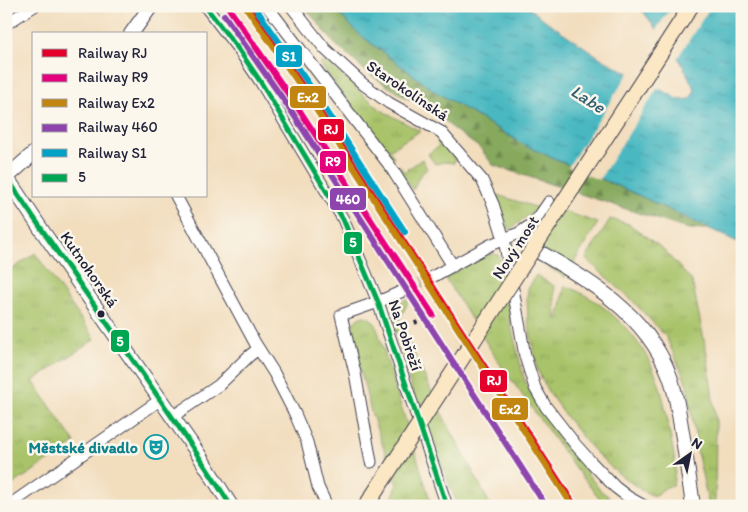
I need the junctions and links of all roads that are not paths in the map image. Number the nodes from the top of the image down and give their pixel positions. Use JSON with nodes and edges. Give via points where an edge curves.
{"nodes":[{"id":1,"x":34,"y":6,"type":"edge"},
{"id":2,"x":151,"y":6,"type":"edge"},
{"id":3,"x":206,"y":6,"type":"edge"},
{"id":4,"x":267,"y":6,"type":"edge"},
{"id":5,"x":291,"y":6,"type":"edge"},
{"id":6,"x":692,"y":6,"type":"edge"},
{"id":7,"x":6,"y":24,"type":"edge"},
{"id":8,"x":132,"y":32,"type":"edge"},
{"id":9,"x":32,"y":155,"type":"edge"},
{"id":10,"x":7,"y":177,"type":"edge"},
{"id":11,"x":177,"y":198,"type":"edge"},
{"id":12,"x":549,"y":202,"type":"dead end"},
{"id":13,"x":504,"y":239,"type":"junction"},
{"id":14,"x":534,"y":248,"type":"junction"},
{"id":15,"x":453,"y":266,"type":"junction"},
{"id":16,"x":434,"y":276,"type":"tunnel mouth"},
{"id":17,"x":405,"y":290,"type":"tunnel mouth"},
{"id":18,"x":378,"y":302,"type":"junction"},
{"id":19,"x":258,"y":349,"type":"junction"},
{"id":20,"x":160,"y":400,"type":"junction"},
{"id":21,"x":172,"y":417,"type":"junction"},
{"id":22,"x":371,"y":462,"type":"dead end"},
{"id":23,"x":8,"y":506,"type":"edge"},
{"id":24,"x":231,"y":506,"type":"edge"},
{"id":25,"x":327,"y":506,"type":"edge"},
{"id":26,"x":366,"y":506,"type":"edge"},
{"id":27,"x":447,"y":506,"type":"edge"},
{"id":28,"x":644,"y":506,"type":"edge"},
{"id":29,"x":693,"y":506,"type":"edge"}],
"edges":[{"from":1,"to":7,"type":"street"},
{"from":2,"to":8,"type":"street"},
{"from":3,"to":18,"type":"street","name":"Na Pobřeží","via":[[260,80],[343,219]]},
{"from":4,"to":15,"type":"street","via":[[390,166]]},
{"from":5,"to":13,"type":"street","name":"Starokolínská","via":[[326,49],[363,84],[389,103],[441,132],[482,180]]},
{"from":6,"to":14,"type":"main road","name":"Nový most","bridge":true},
{"from":9,"to":10,"type":"street"},
{"from":10,"to":20,"type":"street","name":"Kutnohorská"},
{"from":11,"to":19,"type":"street"},
{"from":12,"to":13,"type":"street","via":[[531,225]]},
{"from":13,"to":15,"type":"street"},
{"from":13,"to":28,"type":"street","name":"Starokolínská","via":[[525,356],[535,388],[546,407],[591,462],[615,487]]},
{"from":14,"to":26,"type":"main road","name":"Nový most","bridge":true},
{"from":14,"to":29,"type":"street","via":[[619,304],[657,349],[675,397]]},
{"from":15,"to":16,"type":"street"},
{"from":17,"to":18,"type":"street"},
{"from":18,"to":22,"type":"street","via":[[341,315]]},
{"from":18,"to":27,"type":"street","name":"Na Pobřeží"},
{"from":19,"to":21,"type":"street","via":[[219,384]]},
{"from":19,"to":25,"type":"street","via":[[295,414]]},
{"from":20,"to":21,"type":"street","name":"Kutnohorská"},
{"from":20,"to":23,"type":"street"},
{"from":21,"to":24,"type":"street","name":"Kutnohorská"}]}
